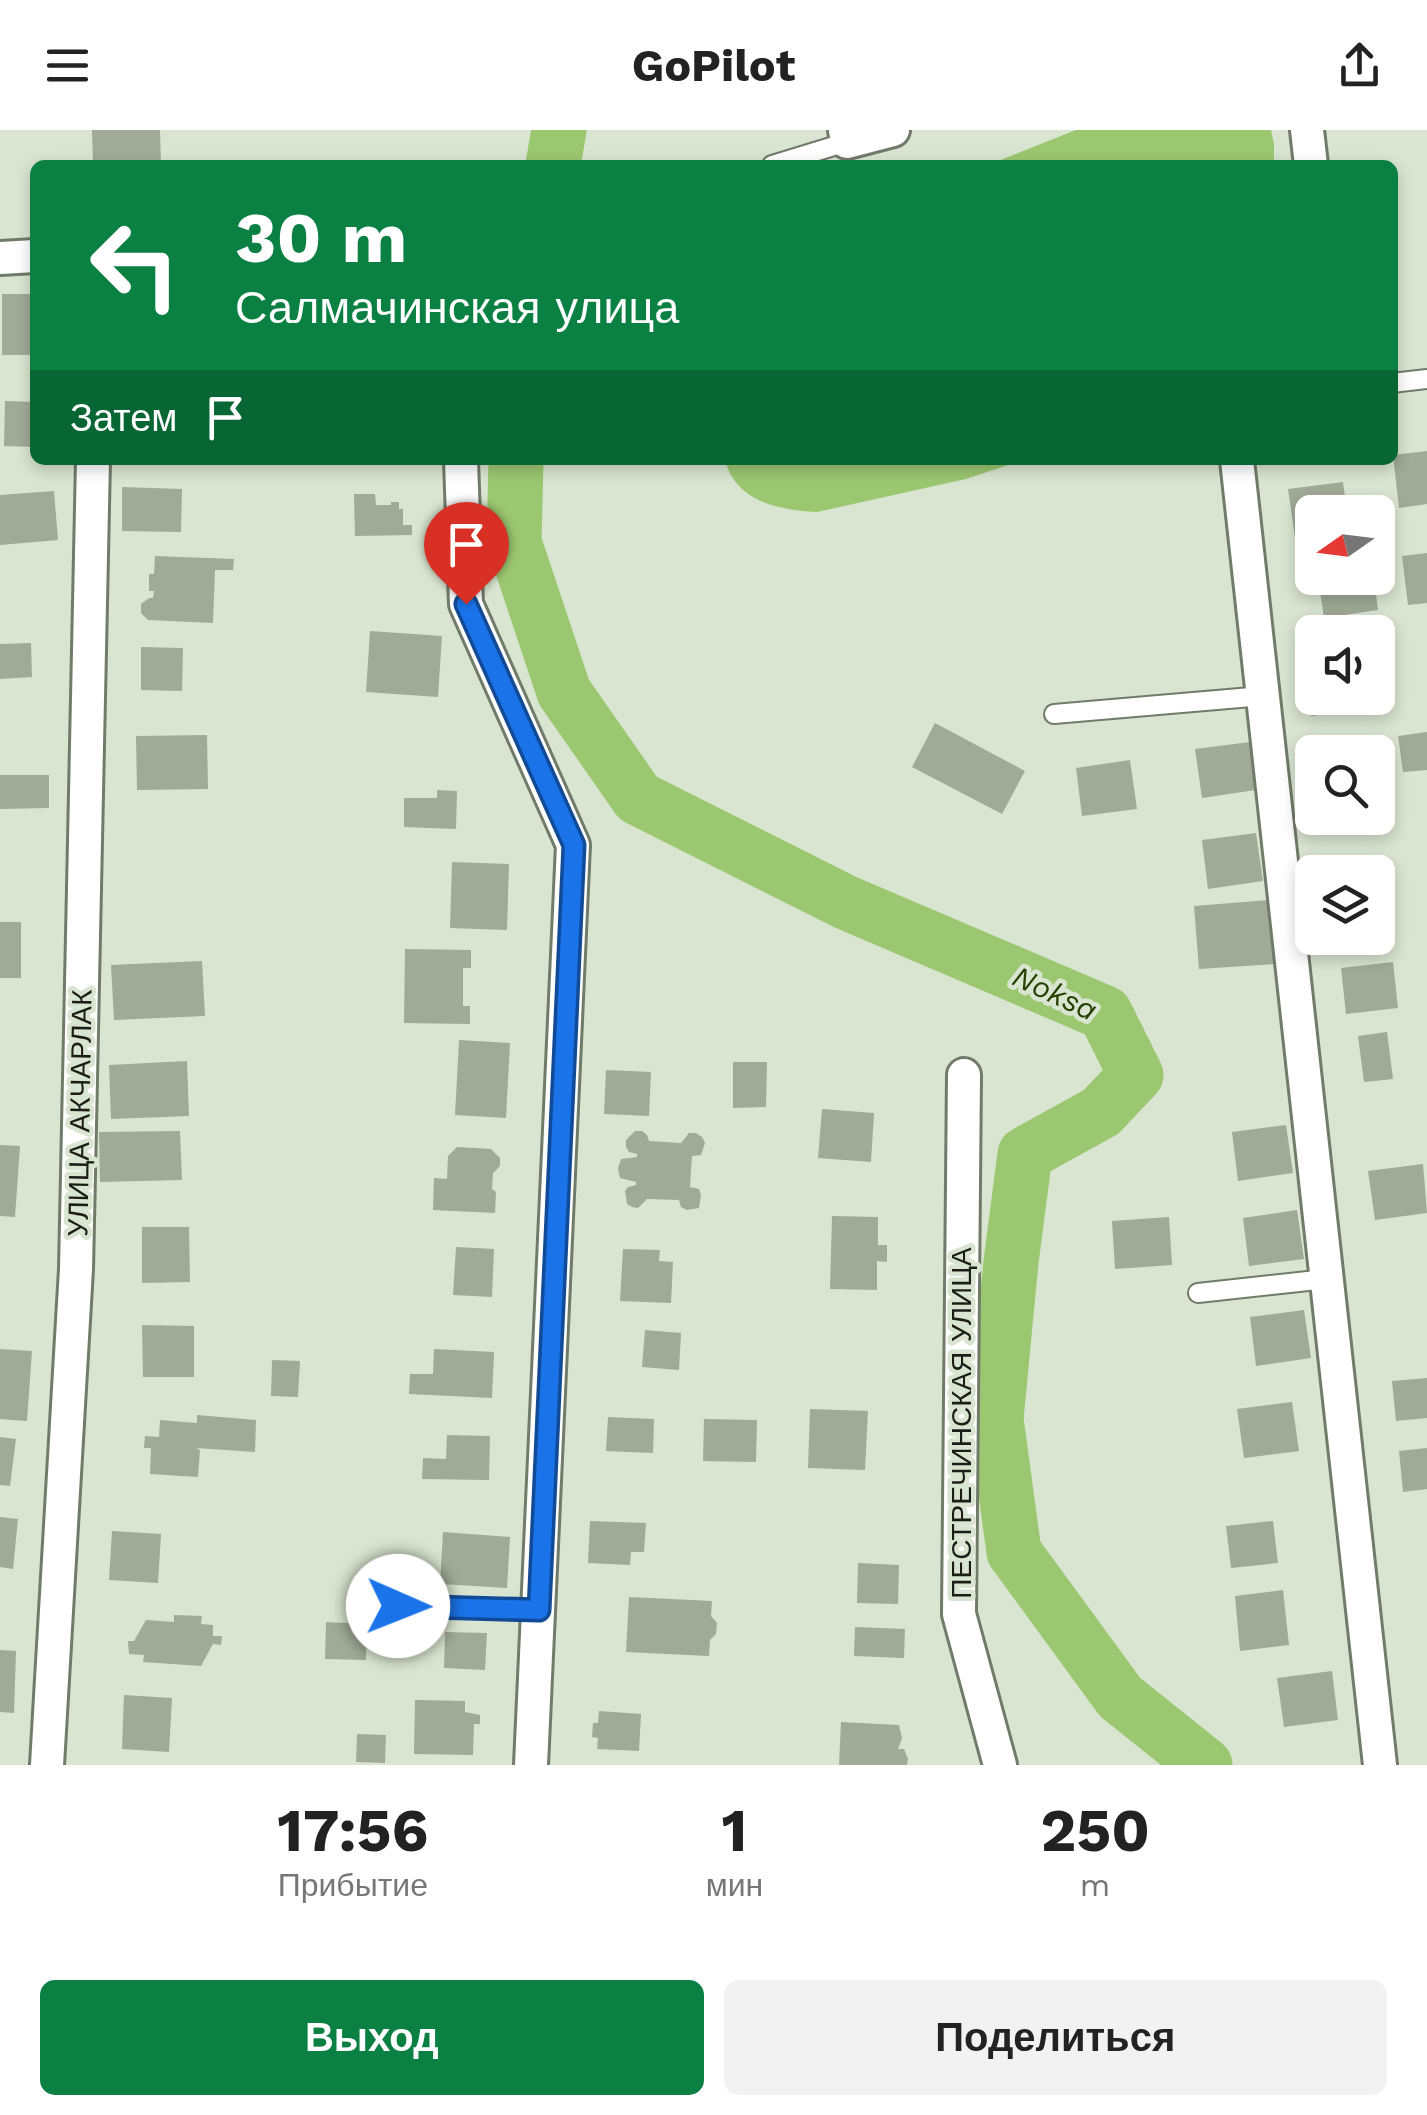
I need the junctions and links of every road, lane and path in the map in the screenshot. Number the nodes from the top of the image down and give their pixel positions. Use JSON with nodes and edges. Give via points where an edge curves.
{"nodes":[{"id":1,"x":893,"y":130,"type":"edge"},
{"id":2,"x":1307,"y":130,"type":"edge"},
{"id":3,"x":846,"y":136,"type":"edge"},
{"id":4,"x":785,"y":160,"type":"edge"},
{"id":5,"x":1311,"y":160,"type":"edge"},
{"id":6,"x":30,"y":256,"type":"edge"},
{"id":7,"x":0,"y":258,"type":"edge"},
{"id":8,"x":1427,"y":379,"type":"edge"},
{"id":9,"x":1398,"y":382,"type":"edge"},
{"id":10,"x":93,"y":465,"type":"edge"},
{"id":11,"x":460,"y":465,"type":"edge"},
{"id":12,"x":1238,"y":465,"type":"edge"},
{"id":13,"x":1262,"y":696,"type":"junction"},
{"id":14,"x":1054,"y":714,"type":"dead end"},
{"id":15,"x":964,"y":1075,"type":"dead end"},
{"id":16,"x":1326,"y":1279,"type":"junction"},
{"id":17,"x":1198,"y":1293,"type":"dead end"},
{"id":18,"x":398,"y":1606,"type":"dead end"},
{"id":19,"x":539,"y":1610,"type":"junction"},
{"id":20,"x":47,"y":1765,"type":"edge"},
{"id":21,"x":532,"y":1765,"type":"edge"},
{"id":22,"x":1000,"y":1765,"type":"edge"},
{"id":23,"x":1380,"y":1765,"type":"edge"}],
"edges":[{"from":1,"to":3,"type":"street"},
{"from":2,"to":5,"type":"street"},
{"from":3,"to":4,"type":"lane"},
{"from":6,"to":7,"type":"street"},
{"from":8,"to":9,"type":"lane"},
{"from":10,"to":20,"type":"street","name":"УЛИЦА АКЧАРЛАК","via":[[76,1269]]},
{"from":11,"to":19,"type":"street","via":[[466,604],[574,845]]},
{"from":12,"to":13,"type":"street"},
{"from":13,"to":14,"type":"lane"},
{"from":13,"to":16,"type":"street"},
{"from":15,"to":22,"type":"street","name":"ПЕСТРЕЧИНСКАЯ УЛИЦА","via":[[959,1614]]},
{"from":16,"to":17,"type":"lane"},
{"from":16,"to":23,"type":"street"},
{"from":18,"to":19,"type":"lane"},
{"from":19,"to":21,"type":"street"}]}
